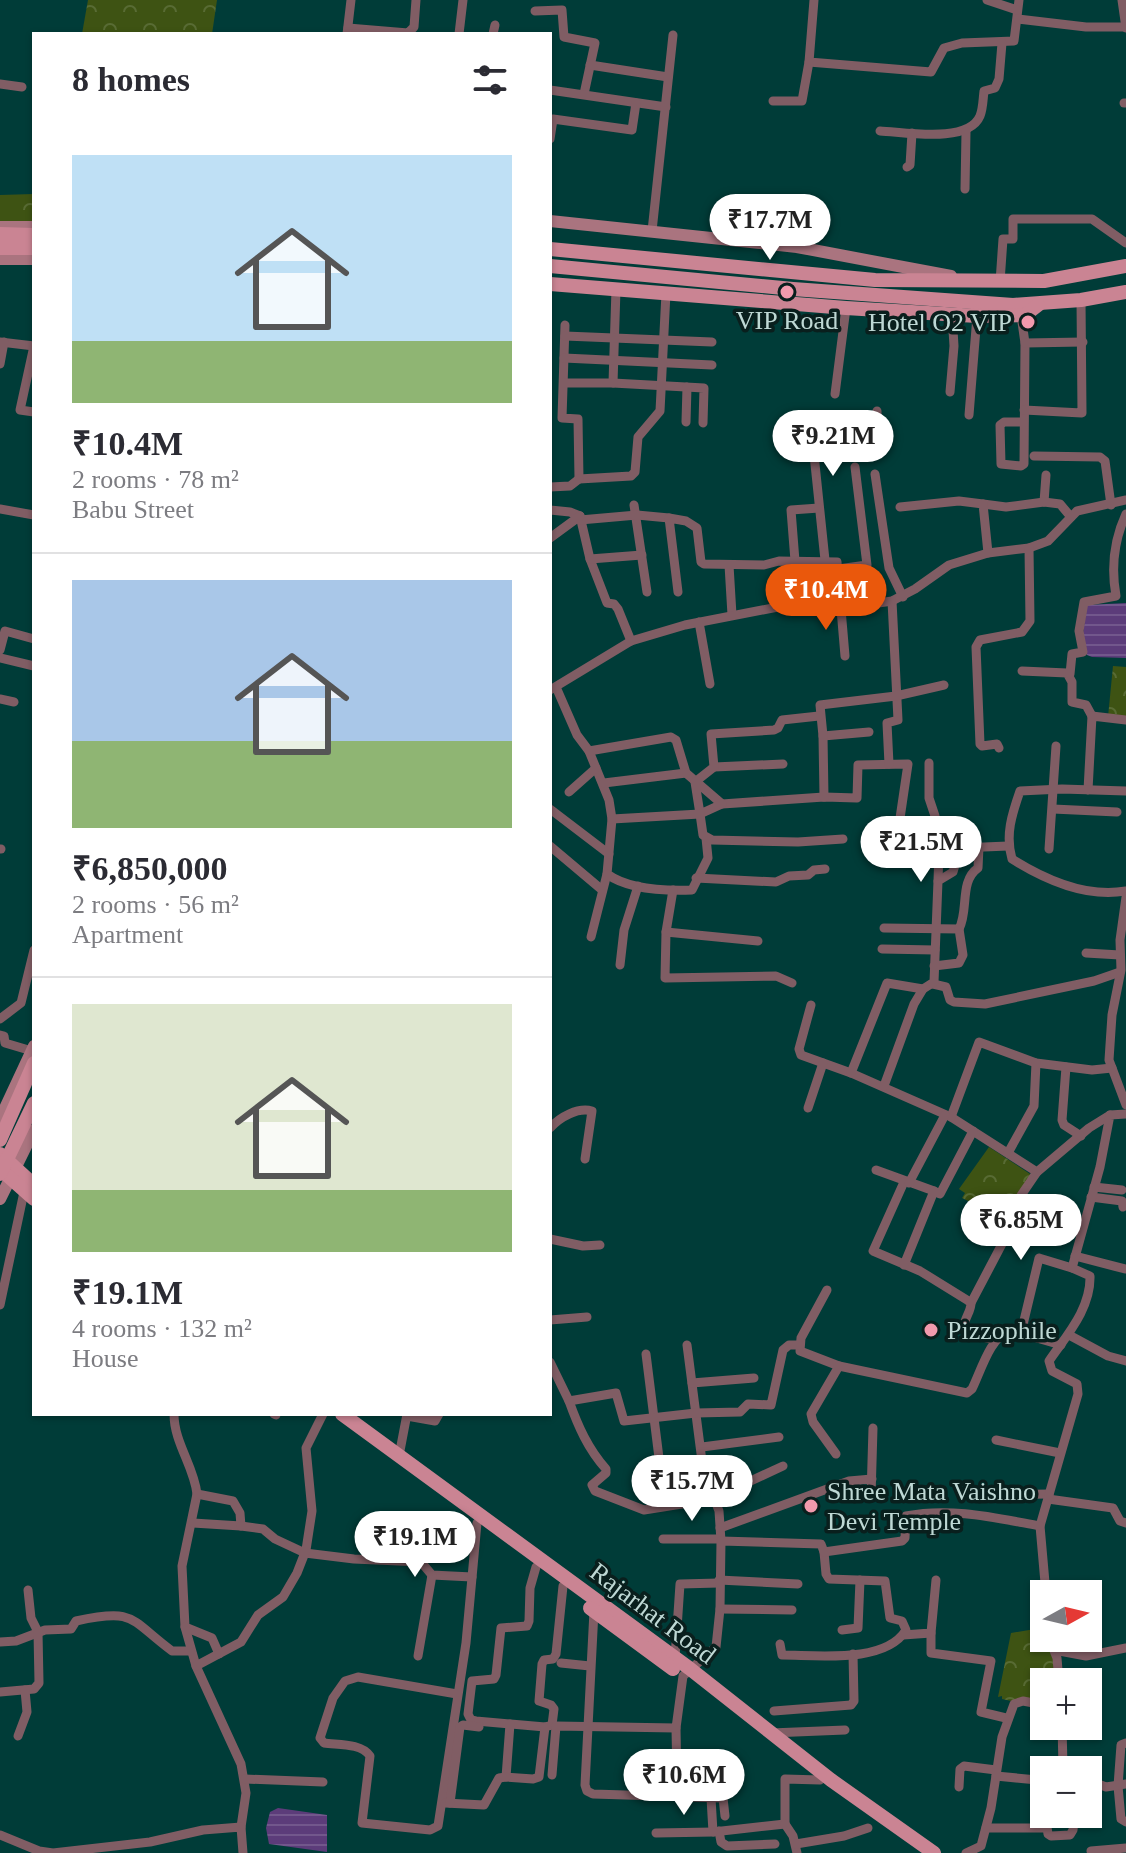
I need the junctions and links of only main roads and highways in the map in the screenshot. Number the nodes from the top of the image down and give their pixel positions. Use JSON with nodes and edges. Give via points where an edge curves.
{"nodes":[{"id":1,"x":0,"y":234,"type":"edge"},
{"id":2,"x":32,"y":235,"type":"edge"},
{"id":3,"x":552,"y":239,"type":"edge"},
{"id":4,"x":0,"y":248,"type":"edge"},
{"id":5,"x":32,"y":248,"type":"edge"},
{"id":6,"x":552,"y":249,"type":"edge"},
{"id":7,"x":650,"y":257,"type":"junction"},
{"id":8,"x":552,"y":266,"type":"edge"},
{"id":9,"x":1126,"y":266,"type":"edge"},
{"id":10,"x":619,"y":272,"type":"junction"},
{"id":11,"x":552,"y":282,"type":"edge"},
{"id":12,"x":552,"y":282,"type":"edge"},
{"id":13,"x":855,"y":286,"type":"junction"},
{"id":14,"x":1126,"y":292,"type":"edge"},
{"id":15,"x":1039,"y":305,"type":"junction"},
{"id":16,"x":32,"y":1056,"type":"edge"},
{"id":17,"x":32,"y":1107,"type":"edge"},
{"id":18,"x":0,"y":1140,"type":"edge"},
{"id":19,"x":5,"y":1168,"type":"edge"},
{"id":20,"x":31,"y":1192,"type":"edge"},
{"id":21,"x":333,"y":1416,"type":"edge"},
{"id":22,"x":345,"y":1416,"type":"edge"},
{"id":23,"x":686,"y":1672,"type":"junction"},
{"id":24,"x":921,"y":1853,"type":"edge"},
{"id":25,"x":934,"y":1853,"type":"edge"}],
"edges":[{"from":1,"to":2,"type":"main road"},
{"from":3,"to":7,"type":"main road"},
{"from":4,"to":5,"type":"main road"},
{"from":6,"to":7,"type":"main road"},
{"from":7,"to":13,"type":"main road"},
{"from":8,"to":10,"type":"main road"},
{"from":9,"to":13,"type":"main road","via":[[1044,281]]},
{"from":10,"to":11,"type":"main road"},
{"from":10,"to":13,"type":"main road"},
{"from":12,"to":15,"type":"main road","via":[[977,316],[1021,315]]},
{"from":13,"to":15,"type":"main road"},
{"from":14,"to":15,"type":"main road"},
{"from":16,"to":18,"type":"main road"},
{"from":17,"to":19,"type":"main road"},
{"from":19,"to":20,"type":"main road"},
{"from":21,"to":23,"type":"main road","name":"Rajarhat Road","via":[[594,1611]]},
{"from":22,"to":23,"type":"main road","name":"Rajarhat Road","via":[[675,1658]]},
{"from":23,"to":24,"type":"main road","name":"Rajarhat Road"},
{"from":23,"to":25,"type":"main road","name":"Rajarhat Road"}]}
